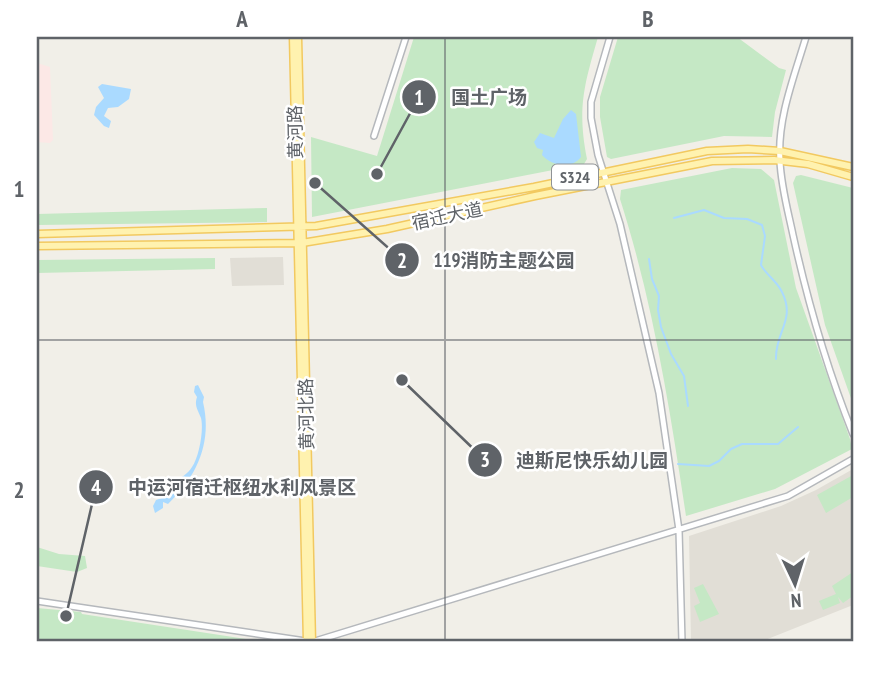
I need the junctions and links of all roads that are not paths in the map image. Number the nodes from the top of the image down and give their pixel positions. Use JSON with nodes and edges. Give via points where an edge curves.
{"nodes":[{"id":1,"x":295,"y":37,"type":"edge"},
{"id":2,"x":406,"y":37,"type":"edge"},
{"id":3,"x":610,"y":37,"type":"edge"},
{"id":4,"x":806,"y":37,"type":"edge"},
{"id":5,"x":374,"y":136,"type":"dead end"},
{"id":6,"x":780,"y":151,"type":"junction"},
{"id":7,"x":779,"y":161,"type":"junction"},
{"id":8,"x":853,"y":167,"type":"edge"},
{"id":9,"x":603,"y":171,"type":"junction"},
{"id":10,"x":853,"y":177,"type":"edge"},
{"id":11,"x":607,"y":181,"type":"junction"},
{"id":12,"x":300,"y":227,"type":"junction"},
{"id":13,"x":37,"y":234,"type":"edge"},
{"id":14,"x":299,"y":244,"type":"junction"},
{"id":15,"x":37,"y":246,"type":"edge"},
{"id":16,"x":853,"y":434,"type":"edge"},
{"id":17,"x":853,"y":459,"type":"edge"},
{"id":18,"x":679,"y":530,"type":"junction"},
{"id":19,"x":37,"y":601,"type":"edge"},
{"id":20,"x":307,"y":642,"type":"edge"},
{"id":21,"x":312,"y":642,"type":"edge"},
{"id":22,"x":682,"y":642,"type":"edge"}],
"edges":[{"from":1,"to":12,"type":"main road","name":"黄河路"},
{"from":2,"to":5,"type":"street"},
{"from":3,"to":9,"type":"street","via":[[591,110]]},
{"from":4,"to":6,"type":"street","via":[[785,104]]},
{"from":6,"to":7,"type":"street"},
{"from":6,"to":8,"type":"main road","name":"宿迁大道","number":"S324"},
{"from":6,"to":9,"type":"main road","name":"宿迁大道","number":"S324","via":[[707,151]]},
{"from":7,"to":10,"type":"main road","name":"宿迁大道","number":"S324"},
{"from":7,"to":11,"type":"main road","name":"宿迁大道","number":"S324","via":[[712,161]]},
{"from":7,"to":16,"type":"street","via":[[809,304]]},
{"from":9,"to":11,"type":"street"},
{"from":9,"to":12,"type":"main road","name":"宿迁大道","number":"S324"},
{"from":11,"to":14,"type":"main road","name":"宿迁大道","number":"S324"},
{"from":11,"to":18,"type":"street","via":[[649,345]]},
{"from":12,"to":13,"type":"main road","name":"宿迁大道","number":"S324"},
{"from":12,"to":14,"type":"main road","name":"黄河北路"},
{"from":14,"to":15,"type":"main road","name":"宿迁大道","number":"S324"},
{"from":14,"to":20,"type":"main road","name":"黄河北路"},
{"from":14,"to":21,"type":"main road","name":"黄河北路"},
{"from":17,"to":18,"type":"street","via":[[788,496]]},
{"from":18,"to":21,"type":"street"},
{"from":18,"to":22,"type":"street"},
{"from":19,"to":20,"type":"street"},
{"from":20,"to":21,"type":"street"}]}
